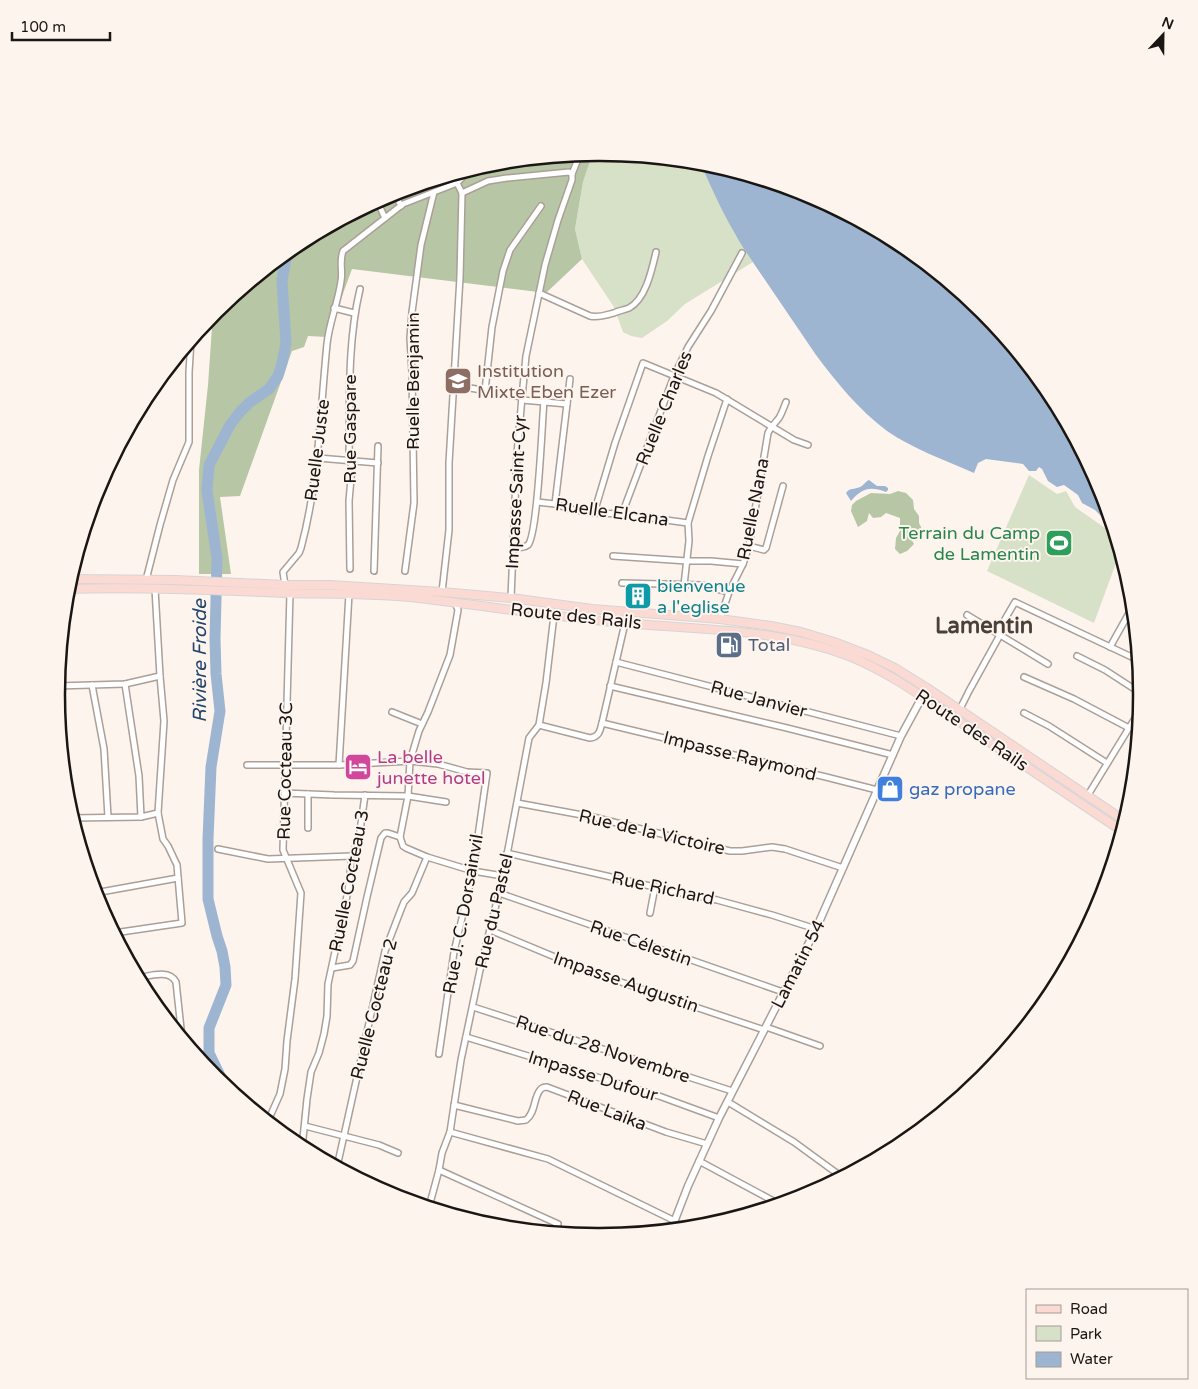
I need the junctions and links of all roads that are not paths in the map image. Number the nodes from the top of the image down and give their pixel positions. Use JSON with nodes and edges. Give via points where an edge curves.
{"nodes":[{"id":1,"x":577,"y":161,"type":"edge"},
{"id":2,"x":572,"y":174,"type":"junction"},
{"id":3,"x":461,"y":179,"type":"edge"},
{"id":4,"x":457,"y":183,"type":"junction"},
{"id":5,"x":434,"y":192,"type":"junction"},
{"id":6,"x":462,"y":193,"type":"junction"},
{"id":7,"x":397,"y":200,"type":"edge"},
{"id":8,"x":400,"y":206,"type":"junction"},
{"id":9,"x":541,"y":206,"type":"dead end"},
{"id":10,"x":381,"y":208,"type":"edge"},
{"id":11,"x":386,"y":218,"type":"junction"},
{"id":12,"x":656,"y":252,"type":"dead end"},
{"id":13,"x":742,"y":253,"type":"dead end"},
{"id":14,"x":360,"y":289,"type":"dead end"},
{"id":15,"x":539,"y":293,"type":"junction"},
{"id":16,"x":334,"y":308,"type":"junction"},
{"id":17,"x":354,"y":313,"type":"junction"},
{"id":18,"x":190,"y":351,"type":"edge"},
{"id":19,"x":674,"y":376,"type":"junction"},
{"id":20,"x":570,"y":379,"type":"dead end"},
{"id":21,"x":453,"y":385,"type":"junction"},
{"id":22,"x":485,"y":390,"type":"junction"},
{"id":23,"x":522,"y":398,"type":"junction"},
{"id":24,"x":727,"y":399,"type":"junction"},
{"id":25,"x":544,"y":401,"type":"junction"},
{"id":26,"x":786,"y":402,"type":"dead end"},
{"id":27,"x":567,"y":404,"type":"junction"},
{"id":28,"x":771,"y":426,"type":"junction"},
{"id":29,"x":808,"y":445,"type":"dead end"},
{"id":30,"x":378,"y":446,"type":"dead end"},
{"id":31,"x":318,"y":458,"type":"junction"},
{"id":32,"x":350,"y":462,"type":"junction"},
{"id":33,"x":378,"y":463,"type":"junction"},
{"id":34,"x":783,"y":486,"type":"dead end"},
{"id":35,"x":537,"y":502,"type":"junction"},
{"id":36,"x":555,"y":504,"type":"junction"},
{"id":37,"x":594,"y":513,"type":"junction"},
{"id":38,"x":622,"y":514,"type":"junction"},
{"id":39,"x":688,"y":523,"type":"junction"},
{"id":40,"x":749,"y":546,"type":"junction"},
{"id":41,"x":513,"y":548,"type":"junction"},
{"id":42,"x":613,"y":556,"type":"dead end"},
{"id":43,"x":687,"y":561,"type":"junction"},
{"id":44,"x":743,"y":564,"type":"junction"},
{"id":45,"x":350,"y":569,"type":"dead end"},
{"id":46,"x":374,"y":570,"type":"dead end"},
{"id":47,"x":405,"y":571,"type":"dead end"},
{"id":48,"x":77,"y":580,"type":"edge"},
{"id":49,"x":146,"y":580,"type":"junction"},
{"id":50,"x":622,"y":583,"type":"dead end"},
{"id":51,"x":285,"y":585,"type":"junction"},
{"id":52,"x":684,"y":585,"type":"junction"},
{"id":53,"x":253,"y":587,"type":"junction"},
{"id":54,"x":156,"y":588,"type":"junction"},
{"id":55,"x":75,"y":589,"type":"edge"},
{"id":56,"x":442,"y":592,"type":"junction"},
{"id":57,"x":729,"y":592,"type":"junction"},
{"id":58,"x":290,"y":593,"type":"junction"},
{"id":59,"x":349,"y":594,"type":"junction"},
{"id":60,"x":511,"y":598,"type":"junction"},
{"id":61,"x":456,"y":602,"type":"junction"},
{"id":62,"x":554,"y":614,"type":"junction"},
{"id":63,"x":968,"y":615,"type":"dead end"},
{"id":64,"x":1127,"y":617,"type":"edge"},
{"id":65,"x":720,"y":619,"type":"junction"},
{"id":66,"x":625,"y":623,"type":"junction"},
{"id":67,"x":999,"y":634,"type":"junction"},
{"id":68,"x":1110,"y":648,"type":"junction"},
{"id":69,"x":1076,"y":656,"type":"dead end"},
{"id":70,"x":1132,"y":657,"type":"edge"},
{"id":71,"x":616,"y":662,"type":"junction"},
{"id":72,"x":1048,"y":664,"type":"dead end"},
{"id":73,"x":160,"y":676,"type":"junction"},
{"id":74,"x":1024,"y":677,"type":"dead end"},
{"id":75,"x":125,"y":684,"type":"junction"},
{"id":76,"x":92,"y":685,"type":"junction"},
{"id":77,"x":65,"y":686,"type":"edge"},
{"id":78,"x":610,"y":686,"type":"junction"},
{"id":79,"x":927,"y":688,"type":"junction"},
{"id":80,"x":1133,"y":688,"type":"edge"},
{"id":81,"x":922,"y":697,"type":"junction"},
{"id":82,"x":959,"y":711,"type":"junction"},
{"id":83,"x":392,"y":712,"type":"dead end"},
{"id":84,"x":1024,"y":713,"type":"dead end"},
{"id":85,"x":602,"y":723,"type":"junction"},
{"id":86,"x":1132,"y":723,"type":"edge"},
{"id":87,"x":422,"y":724,"type":"junction"},
{"id":88,"x":539,"y":725,"type":"junction"},
{"id":89,"x":1129,"y":728,"type":"junction"},
{"id":90,"x":901,"y":736,"type":"junction"},
{"id":91,"x":892,"y":755,"type":"junction"},
{"id":92,"x":410,"y":761,"type":"junction"},
{"id":93,"x":1107,"y":763,"type":"junction"},
{"id":94,"x":285,"y":764,"type":"junction"},
{"id":95,"x":248,"y":765,"type":"dead end"},
{"id":96,"x":339,"y":765,"type":"junction"},
{"id":97,"x":877,"y":790,"type":"junction"},
{"id":98,"x":284,"y":793,"type":"junction"},
{"id":99,"x":308,"y":794,"type":"junction"},
{"id":100,"x":365,"y":795,"type":"junction"},
{"id":101,"x":1088,"y":795,"type":"junction"},
{"id":102,"x":408,"y":796,"type":"junction"},
{"id":103,"x":446,"y":802,"type":"dead end"},
{"id":104,"x":517,"y":803,"type":"junction"},
{"id":105,"x":158,"y":813,"type":"junction"},
{"id":106,"x":1119,"y":815,"type":"edge"},
{"id":107,"x":108,"y":817,"type":"junction"},
{"id":108,"x":141,"y":817,"type":"junction"},
{"id":109,"x":79,"y":818,"type":"edge"},
{"id":110,"x":1116,"y":827,"type":"edge"},
{"id":111,"x":308,"y":828,"type":"dead end"},
{"id":112,"x":400,"y":837,"type":"junction"},
{"id":113,"x":218,"y":849,"type":"dead end"},
{"id":114,"x":507,"y":853,"type":"junction"},
{"id":115,"x":352,"y":856,"type":"junction"},
{"id":116,"x":427,"y":856,"type":"junction"},
{"id":117,"x":286,"y":858,"type":"junction"},
{"id":118,"x":844,"y":868,"type":"junction"},
{"id":119,"x":473,"y":871,"type":"junction"},
{"id":120,"x":503,"y":876,"type":"junction"},
{"id":121,"x":178,"y":878,"type":"junction"},
{"id":122,"x":655,"y":887,"type":"junction"},
{"id":123,"x":103,"y":892,"type":"edge"},
{"id":124,"x":499,"y":893,"type":"junction"},
{"id":125,"x":650,"y":912,"type":"dead end"},
{"id":126,"x":816,"y":929,"type":"junction"},
{"id":127,"x":490,"y":930,"type":"junction"},
{"id":128,"x":121,"y":932,"type":"edge"},
{"id":129,"x":332,"y":968,"type":"junction"},
{"id":130,"x":146,"y":977,"type":"edge"},
{"id":131,"x":783,"y":992,"type":"junction"},
{"id":132,"x":473,"y":1007,"type":"junction"},
{"id":133,"x":181,"y":1027,"type":"edge"},
{"id":134,"x":765,"y":1028,"type":"junction"},
{"id":135,"x":466,"y":1036,"type":"junction"},
{"id":136,"x":820,"y":1046,"type":"dead end"},
{"id":137,"x":439,"y":1054,"type":"dead end"},
{"id":138,"x":732,"y":1091,"type":"junction"},
{"id":139,"x":728,"y":1102,"type":"junction"},
{"id":140,"x":454,"y":1105,"type":"junction"},
{"id":141,"x":271,"y":1115,"type":"edge"},
{"id":142,"x":719,"y":1118,"type":"junction"},
{"id":143,"x":305,"y":1126,"type":"junction"},
{"id":144,"x":450,"y":1132,"type":"junction"},
{"id":145,"x":344,"y":1136,"type":"junction"},
{"id":146,"x":303,"y":1140,"type":"edge"},
{"id":147,"x":707,"y":1144,"type":"junction"},
{"id":148,"x":398,"y":1153,"type":"dead end"},
{"id":149,"x":339,"y":1161,"type":"edge"},
{"id":150,"x":700,"y":1161,"type":"junction"},
{"id":151,"x":439,"y":1170,"type":"junction"},
{"id":152,"x":836,"y":1173,"type":"edge"},
{"id":153,"x":772,"y":1200,"type":"edge"},
{"id":154,"x":431,"y":1201,"type":"edge"},
{"id":155,"x":675,"y":1221,"type":"joint"},
{"id":156,"x":558,"y":1224,"type":"dead end"}],
"edges":[{"from":1,"to":2,"type":"street"},
{"from":2,"to":6,"type":"street","via":[[488,181]]},
{"from":2,"to":15,"type":"street"},
{"from":3,"to":4,"type":"street"},
{"from":4,"to":5,"type":"street","name":"Ruelle Juste"},
{"from":4,"to":6,"type":"street"},
{"from":5,"to":8,"type":"street","name":"Ruelle Juste"},
{"from":5,"to":47,"type":"street","name":"Ruelle Benjamin","via":[[421,245],[410,338],[414,502]]},
{"from":6,"to":21,"type":"street"},
{"from":7,"to":8,"type":"street"},
{"from":8,"to":11,"type":"street","name":"Ruelle Juste"},
{"from":9,"to":22,"type":"street","via":[[510,250],[503,271],[492,326]]},
{"from":10,"to":11,"type":"street"},
{"from":11,"to":16,"type":"street","name":"Ruelle Juste","via":[[343,251],[341,280]]},
{"from":12,"to":15,"type":"street","via":[[648,283],[629,308],[596,318]]},
{"from":13,"to":19,"type":"street","name":"Ruelle Charles"},
{"from":14,"to":17,"type":"street","name":"Rue Gaspare"},
{"from":15,"to":23,"type":"street","via":[[526,356]]},
{"from":16,"to":17,"type":"street"},
{"from":16,"to":31,"type":"street","name":"Ruelle Juste","via":[[327,342]]},
{"from":17,"to":32,"type":"street","name":"Rue Gaspare"},
{"from":18,"to":49,"type":"street","via":[[189,442],[173,480]]},
{"from":19,"to":24,"type":"street"},
{"from":19,"to":37,"type":"street","via":[[643,363]]},
{"from":19,"to":38,"type":"street","name":"Ruelle Charles"},
{"from":20,"to":27,"type":"street"},
{"from":21,"to":22,"type":"street","name":"Impasse Saint-Cyr"},
{"from":21,"to":56,"type":"street","via":[[449,530]]},
{"from":22,"to":23,"type":"street","name":"Impasse Saint-Cyr"},
{"from":23,"to":25,"type":"street"},
{"from":23,"to":41,"type":"street","name":"Impasse Saint-Cyr"},
{"from":24,"to":28,"type":"street"},
{"from":24,"to":39,"type":"street"},
{"from":25,"to":27,"type":"street"},
{"from":25,"to":35,"type":"street"},
{"from":26,"to":28,"type":"street","name":"Ruelle Nana"},
{"from":27,"to":36,"type":"street"},
{"from":28,"to":29,"type":"street"},
{"from":28,"to":40,"type":"street","name":"Ruelle Nana"},
{"from":30,"to":33,"type":"street"},
{"from":31,"to":32,"type":"street"},
{"from":31,"to":51,"type":"street","name":"Ruelle Juste","via":[[303,543],[283,572]]},
{"from":32,"to":33,"type":"street"},
{"from":32,"to":45,"type":"street","name":"Rue Gaspare"},
{"from":33,"to":46,"type":"street"},
{"from":34,"to":40,"type":"street","via":[[766,548]]},
{"from":35,"to":36,"type":"street","name":"Ruelle Elcana"},
{"from":35,"to":41,"type":"street","via":[[530,542],[524,547]]},
{"from":36,"to":37,"type":"street","name":"Ruelle Elcana"},
{"from":37,"to":38,"type":"street","name":"Ruelle Elcana"},
{"from":38,"to":39,"type":"street","name":"Ruelle Elcana"},
{"from":39,"to":43,"type":"street"},
{"from":40,"to":44,"type":"street","name":"Ruelle Nana"},
{"from":41,"to":60,"type":"street","name":"Impasse Saint-Cyr"},
{"from":42,"to":43,"type":"street"},
{"from":43,"to":44,"type":"street"},
{"from":43,"to":52,"type":"street"},
{"from":44,"to":57,"type":"street","name":"Ruelle Nana"},
{"from":48,"to":49,"type":"main road","name":"Route des Rails"},
{"from":49,"to":53,"type":"main road","name":"Route des Rails"},
{"from":50,"to":52,"type":"street"},
{"from":51,"to":53,"type":"main road","name":"Route des Rails"},
{"from":51,"to":56,"type":"main road","name":"Route des Rails"},
{"from":52,"to":57,"type":"street","via":[[702,585]]},
{"from":53,"to":54,"type":"main road","name":"Route des Rails"},
{"from":53,"to":58,"type":"main road","name":"Route des Rails"},
{"from":54,"to":55,"type":"main road","name":"Route des Rails"},
{"from":54,"to":73,"type":"street"},
{"from":56,"to":60,"type":"main road","name":"Route des Rails"},
{"from":57,"to":65,"type":"street","name":"Ruelle Nana"},
{"from":58,"to":59,"type":"main road","name":"Route des Rails"},
{"from":58,"to":94,"type":"street","name":"Rue Cocteau 3C"},
{"from":59,"to":61,"type":"main road","name":"Route des Rails"},
{"from":59,"to":96,"type":"street"},
{"from":60,"to":65,"type":"main road","name":"Route des Rails","via":[[592,610]]},
{"from":61,"to":62,"type":"main road","name":"Route des Rails"},
{"from":61,"to":87,"type":"street","via":[[458,610],[450,655]]},
{"from":62,"to":66,"type":"main road","name":"Route des Rails"},
{"from":62,"to":88,"type":"street","name":"Rue du Pastel"},
{"from":63,"to":67,"type":"street"},
{"from":64,"to":68,"type":"street"},
{"from":65,"to":79,"type":"main road","name":"Route des Rails","via":[[801,632],[834,642],[895,668]]},
{"from":66,"to":71,"type":"street"},
{"from":66,"to":81,"type":"main road","name":"Route des Rails","via":[[771,635],[816,645],[876,668]]},
{"from":67,"to":68,"type":"street","via":[[1015,602]]},
{"from":67,"to":72,"type":"street"},
{"from":67,"to":82,"type":"street"},
{"from":68,"to":70,"type":"street"},
{"from":69,"to":80,"type":"street"},
{"from":71,"to":78,"type":"street"},
{"from":71,"to":90,"type":"street","name":"Rue Janvier"},
{"from":73,"to":75,"type":"street"},
{"from":73,"to":105,"type":"street","via":[[164,721]]},
{"from":74,"to":89,"type":"street"},
{"from":75,"to":76,"type":"street"},
{"from":75,"to":108,"type":"street","via":[[139,776]]},
{"from":76,"to":77,"type":"street"},
{"from":76,"to":107,"type":"street","via":[[104,749]]},
{"from":78,"to":85,"type":"street"},
{"from":78,"to":91,"type":"street"},
{"from":79,"to":81,"type":"street","name":"Lamatin 54"},
{"from":79,"to":82,"type":"main road","name":"Route des Rails"},
{"from":81,"to":90,"type":"street","name":"Lamatin 54"},
{"from":81,"to":110,"type":"main road","name":"Route des Rails"},
{"from":82,"to":101,"type":"main road","name":"Route des Rails"},
{"from":83,"to":87,"type":"street"},
{"from":84,"to":93,"type":"street"},
{"from":85,"to":88,"type":"street","via":[[594,738]]},
{"from":85,"to":97,"type":"street","name":"Impasse Raymond"},
{"from":86,"to":89,"type":"street"},
{"from":87,"to":92,"type":"street"},
{"from":88,"to":104,"type":"street","name":"Rue du Pastel","via":[[529,738]]},
{"from":89,"to":93,"type":"street"},
{"from":90,"to":91,"type":"street","name":"Lamatin 54"},
{"from":91,"to":97,"type":"street","name":"Lamatin 54"},
{"from":92,"to":96,"type":"street"},
{"from":92,"to":102,"type":"street"},
{"from":92,"to":119,"type":"street","name":"Rue J. C. Dorsainvil","via":[[487,773]]},
{"from":93,"to":101,"type":"street"},
{"from":94,"to":95,"type":"street"},
{"from":94,"to":96,"type":"street"},
{"from":94,"to":98,"type":"street","name":"Rue Cocteau 3C"},
{"from":97,"to":118,"type":"street","name":"Lamatin 54"},
{"from":98,"to":99,"type":"street"},
{"from":98,"to":117,"type":"street","name":"Rue Cocteau 3C","via":[[283,850]]},
{"from":99,"to":100,"type":"street"},
{"from":99,"to":111,"type":"street"},
{"from":100,"to":102,"type":"street"},
{"from":100,"to":115,"type":"street","name":"Ruelle Cocteau 3","via":[[359,838]]},
{"from":101,"to":106,"type":"main road","name":"Route des Rails"},
{"from":102,"to":103,"type":"street"},
{"from":102,"to":112,"type":"street"},
{"from":104,"to":114,"type":"street","name":"Rue du Pastel"},
{"from":104,"to":118,"type":"street","name":"Rue de la Victoire","via":[[593,817],[730,851],[785,849]]},
{"from":105,"to":108,"type":"street"},
{"from":105,"to":121,"type":"street","via":[[163,839],[177,865]]},
{"from":107,"to":108,"type":"street"},
{"from":107,"to":109,"type":"street"},
{"from":112,"to":116,"type":"street","via":[[406,848]]},
{"from":112,"to":129,"type":"street","name":"Ruelle Cocteau 3","via":[[385,833],[381,838],[353,961],[350,965]]},
{"from":113,"to":117,"type":"street","via":[[268,859]]},
{"from":114,"to":120,"type":"street","name":"Rue du Pastel"},
{"from":114,"to":122,"type":"street","name":"Rue Richard"},
{"from":115,"to":117,"type":"street"},
{"from":115,"to":129,"type":"street","name":"Ruelle Cocteau 3"},
{"from":116,"to":119,"type":"street"},
{"from":116,"to":145,"type":"street","name":"Ruelle Cocteau 2","via":[[385,951]]},
{"from":117,"to":141,"type":"street","name":"Rue Cocteau 3C","via":[[302,893],[285,1069],[280,1094]]},
{"from":118,"to":126,"type":"street","name":"Lamatin 54"},
{"from":119,"to":120,"type":"street"},
{"from":119,"to":137,"type":"street","name":"Rue J. C. Dorsainvil","via":[[454,952]]},
{"from":120,"to":124,"type":"street","name":"Rue du Pastel"},
{"from":121,"to":123,"type":"street"},
{"from":121,"to":128,"type":"street","via":[[182,922]]},
{"from":122,"to":125,"type":"street"},
{"from":122,"to":126,"type":"street","name":"Rue Richard","via":[[772,914]]},
{"from":124,"to":127,"type":"street","name":"Rue du Pastel"},
{"from":124,"to":131,"type":"street","name":"Rue Célestin"},
{"from":126,"to":131,"type":"street","name":"Lamatin 54"},
{"from":127,"to":132,"type":"street","name":"Rue du Pastel"},
{"from":127,"to":134,"type":"street","name":"Impasse Augustin","via":[[591,972]]},
{"from":129,"to":143,"type":"street","name":"Ruelle Cocteau 3","via":[[326,1025],[311,1072]]},
{"from":130,"to":133,"type":"street","via":[[165,974],[174,979]]},
{"from":131,"to":134,"type":"street","name":"Lamatin 54"},
{"from":132,"to":135,"type":"street","name":"Rue du Pastel"},
{"from":132,"to":138,"type":"street","name":"Rue du 28 Novembre"},
{"from":134,"to":136,"type":"street","name":"Impasse Augustin"},
{"from":134,"to":138,"type":"street","name":"Lamatin 54"},
{"from":135,"to":140,"type":"street","name":"Rue du Pastel"},
{"from":135,"to":142,"type":"street","name":"Impasse Dufour"},
{"from":138,"to":139,"type":"street","name":"Lamatin 54"},
{"from":139,"to":142,"type":"street","name":"Lamatin 54"},
{"from":139,"to":152,"type":"street","via":[[794,1142]]},
{"from":140,"to":144,"type":"street","name":"Rue du Pastel"},
{"from":140,"to":147,"type":"street","name":"Rue Laika","via":[[518,1121],[526,1120],[532,1114],[540,1090],[547,1087]]},
{"from":142,"to":147,"type":"street","name":"Lamatin 54"},
{"from":143,"to":145,"type":"street"},
{"from":143,"to":146,"type":"street","name":"Ruelle Cocteau 3"},
{"from":144,"to":151,"type":"street","name":"Rue du Pastel"},
{"from":144,"to":155,"type":"street","via":[[548,1159]]},
{"from":145,"to":148,"type":"street"},
{"from":145,"to":149,"type":"street","name":"Ruelle Cocteau 2"},
{"from":147,"to":150,"type":"street","name":"Lamatin 54"},
{"from":150,"to":153,"type":"street"},
{"from":150,"to":155,"type":"street","name":"Lamatin 54"},
{"from":151,"to":154,"type":"street","name":"Rue du Pastel"},
{"from":151,"to":156,"type":"street"}]}
